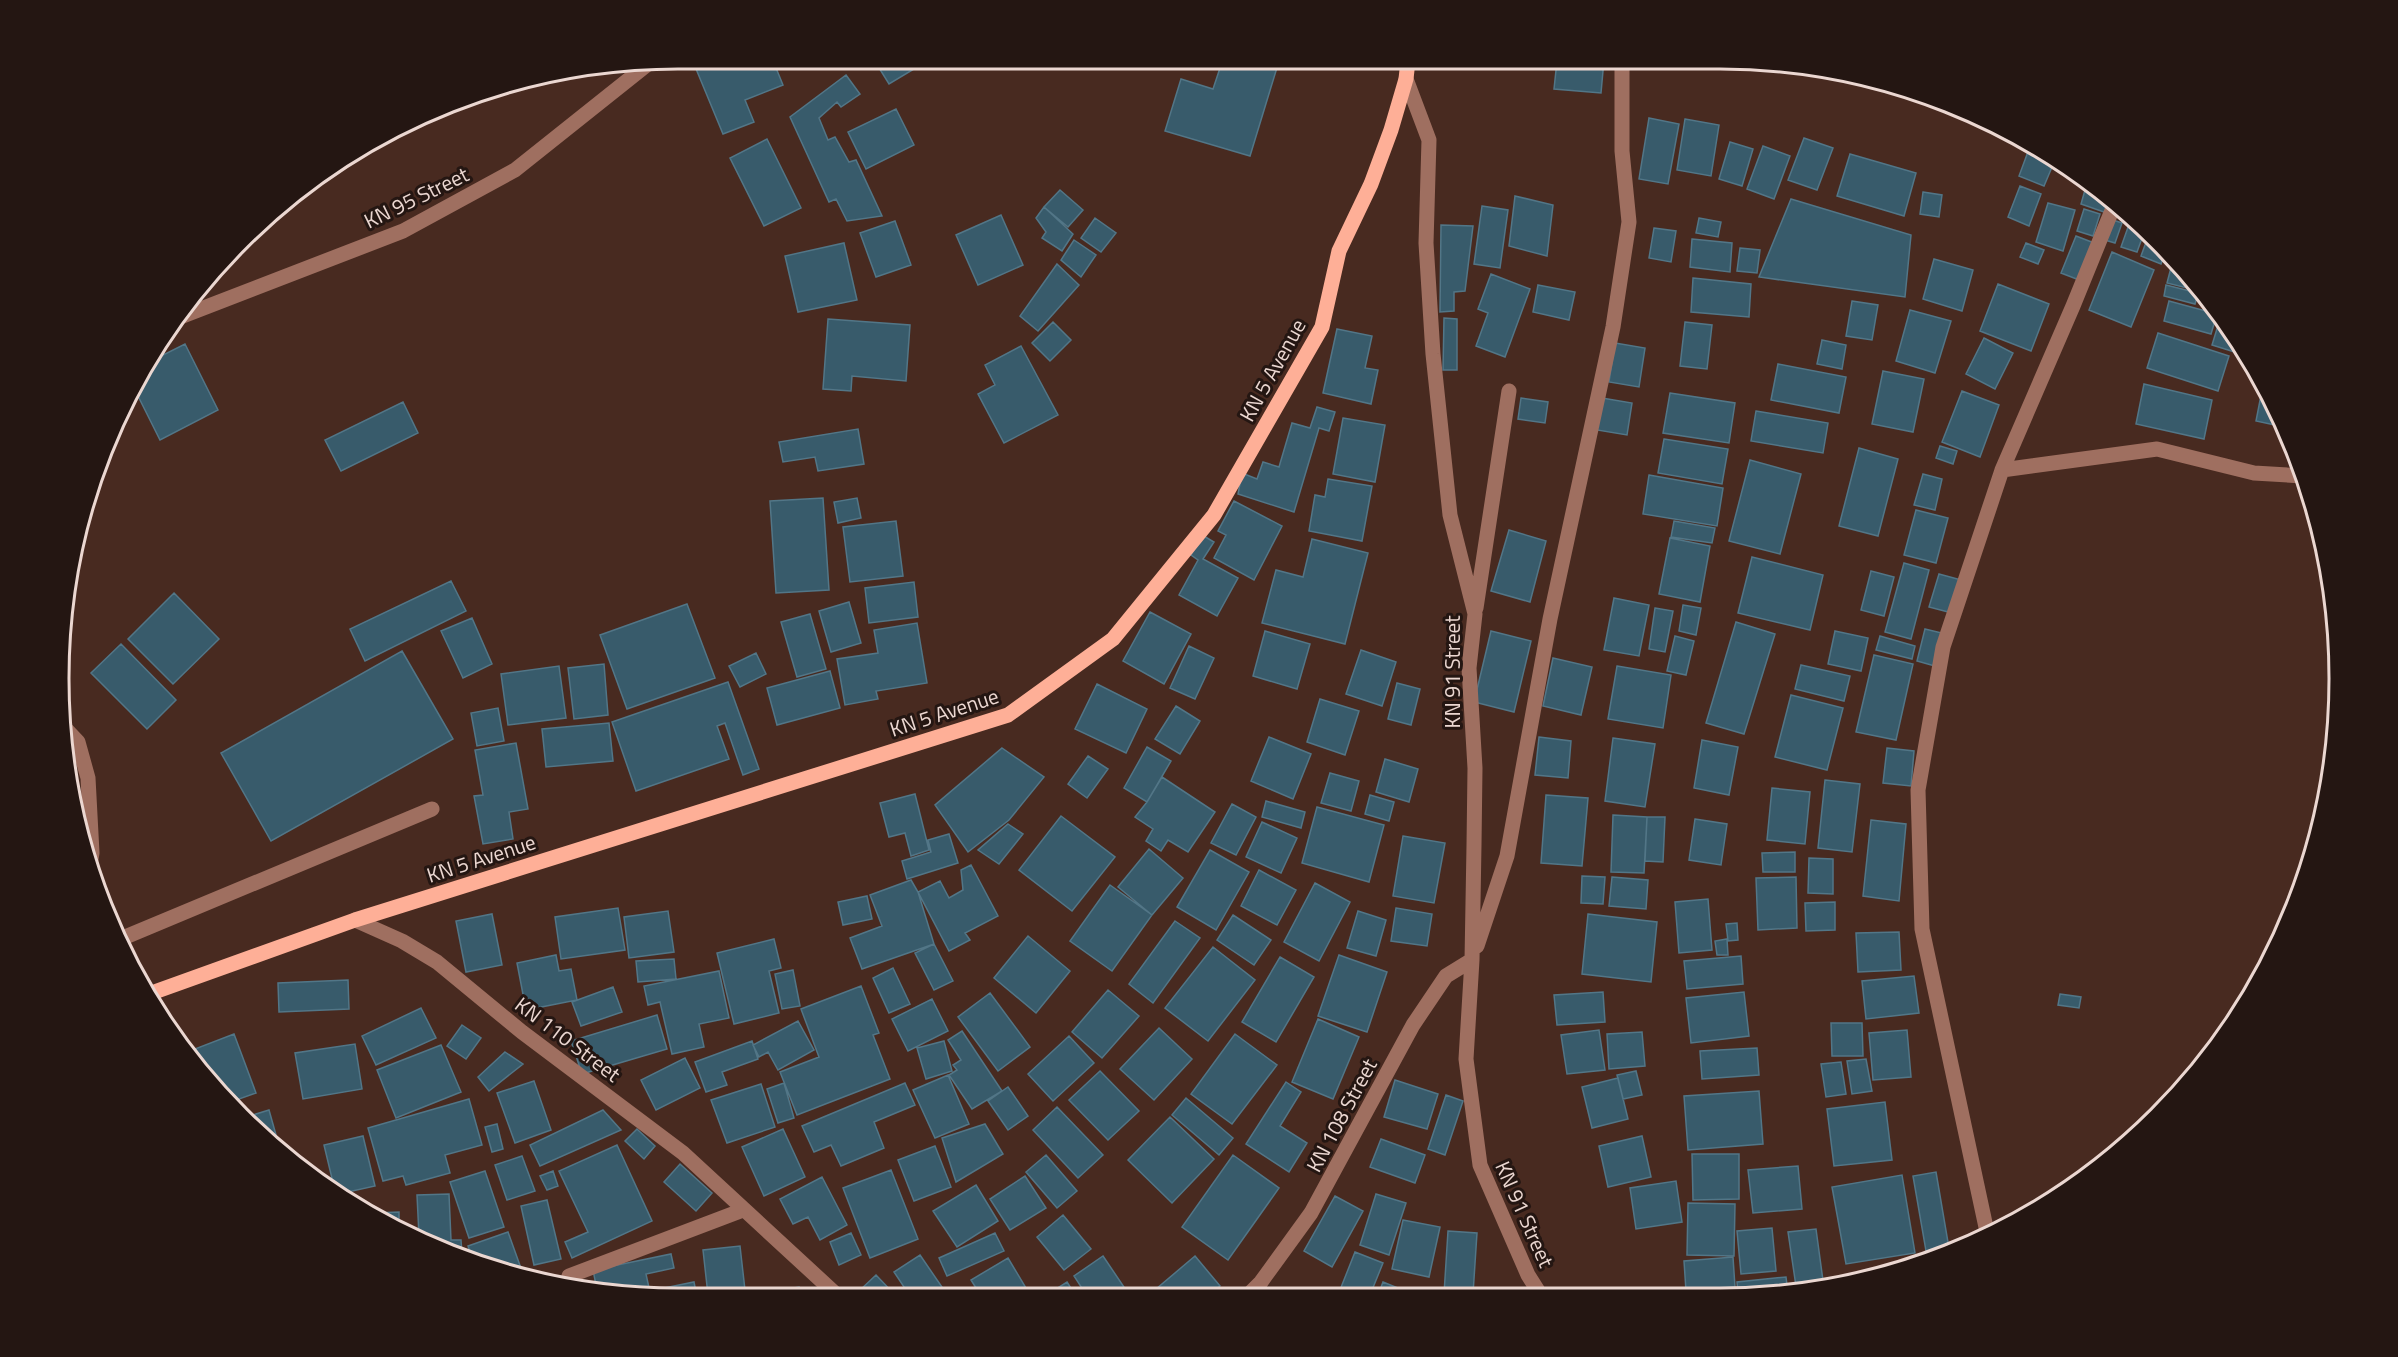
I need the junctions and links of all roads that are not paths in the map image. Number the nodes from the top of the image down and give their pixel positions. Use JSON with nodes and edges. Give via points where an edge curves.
{"nodes":[{"id":1,"x":1407,"y":69,"type":"edge"},
{"id":2,"x":1622,"y":69,"type":"edge"},
{"id":3,"x":641,"y":70,"type":"edge"},
{"id":4,"x":1406,"y":78,"type":"junction"},
{"id":5,"x":2111,"y":212,"type":"edge"},
{"id":6,"x":191,"y":313,"type":"edge"},
{"id":7,"x":1509,"y":391,"type":"dead end"},
{"id":8,"x":2002,"y":470,"type":"junction"},
{"id":9,"x":2294,"y":476,"type":"edge"},
{"id":10,"x":1475,"y":614,"type":"junction"},
{"id":11,"x":72,"y":735,"type":"edge"},
{"id":12,"x":432,"y":809,"type":"dead end"},
{"id":13,"x":91,"y":841,"type":"edge"},
{"id":14,"x":355,"y":920,"type":"junction"},
{"id":15,"x":127,"y":936,"type":"edge"},
{"id":16,"x":1472,"y":960,"type":"junction"},
{"id":17,"x":156,"y":991,"type":"edge"},
{"id":18,"x":743,"y":1210,"type":"junction"},
{"id":19,"x":1986,"y":1227,"type":"edge"},
{"id":20,"x":569,"y":1276,"type":"dead end"},
{"id":21,"x":830,"y":1288,"type":"edge"},
{"id":22,"x":1255,"y":1288,"type":"edge"},
{"id":23,"x":1536,"y":1288,"type":"edge"}],
"edges":[{"from":1,"to":4,"type":"main road","name":"KN 5 Avenue"},
{"from":2,"to":16,"type":"street","via":[[1622,151],[1629,222],[1613,327],[1550,619],[1507,856]]},
{"from":3,"to":6,"type":"street","name":"KN 95 Street","via":[[515,170],[414,225]]},
{"from":4,"to":10,"type":"street","name":"KN 91 Street","via":[[1429,140],[1426,243],[1433,354],[1450,515]]},
{"from":4,"to":14,"type":"main road","name":"KN 5 Avenue","via":[[1371,184],[1339,251],[1322,327],[1214,515],[1113,639],[1008,715]]},
{"from":5,"to":8,"type":"street"},
{"from":7,"to":10,"type":"street"},
{"from":8,"to":9,"type":"street","via":[[2157,449],[2254,474]]},
{"from":8,"to":19,"type":"street","via":[[1942,647],[1918,790],[1922,929]]},
{"from":10,"to":16,"type":"street","name":"KN 91 Street","via":[[1469,668],[1475,768]]},
{"from":11,"to":13,"type":"street","via":[[78,742],[88,778]]},
{"from":12,"to":15,"type":"street"},
{"from":14,"to":17,"type":"main road","name":"KN 5 Avenue"},
{"from":14,"to":18,"type":"street","name":"KN 110 Street","via":[[437,962],[682,1153]]},
{"from":16,"to":22,"type":"street","name":"KN 108 Street","via":[[1446,976],[1413,1025],[1311,1213]]},
{"from":16,"to":23,"type":"street","name":"KN 91 Street","via":[[1466,1059],[1480,1164]]},
{"from":18,"to":20,"type":"street"},
{"from":18,"to":21,"type":"street","name":"KN 110 Street"}]}
